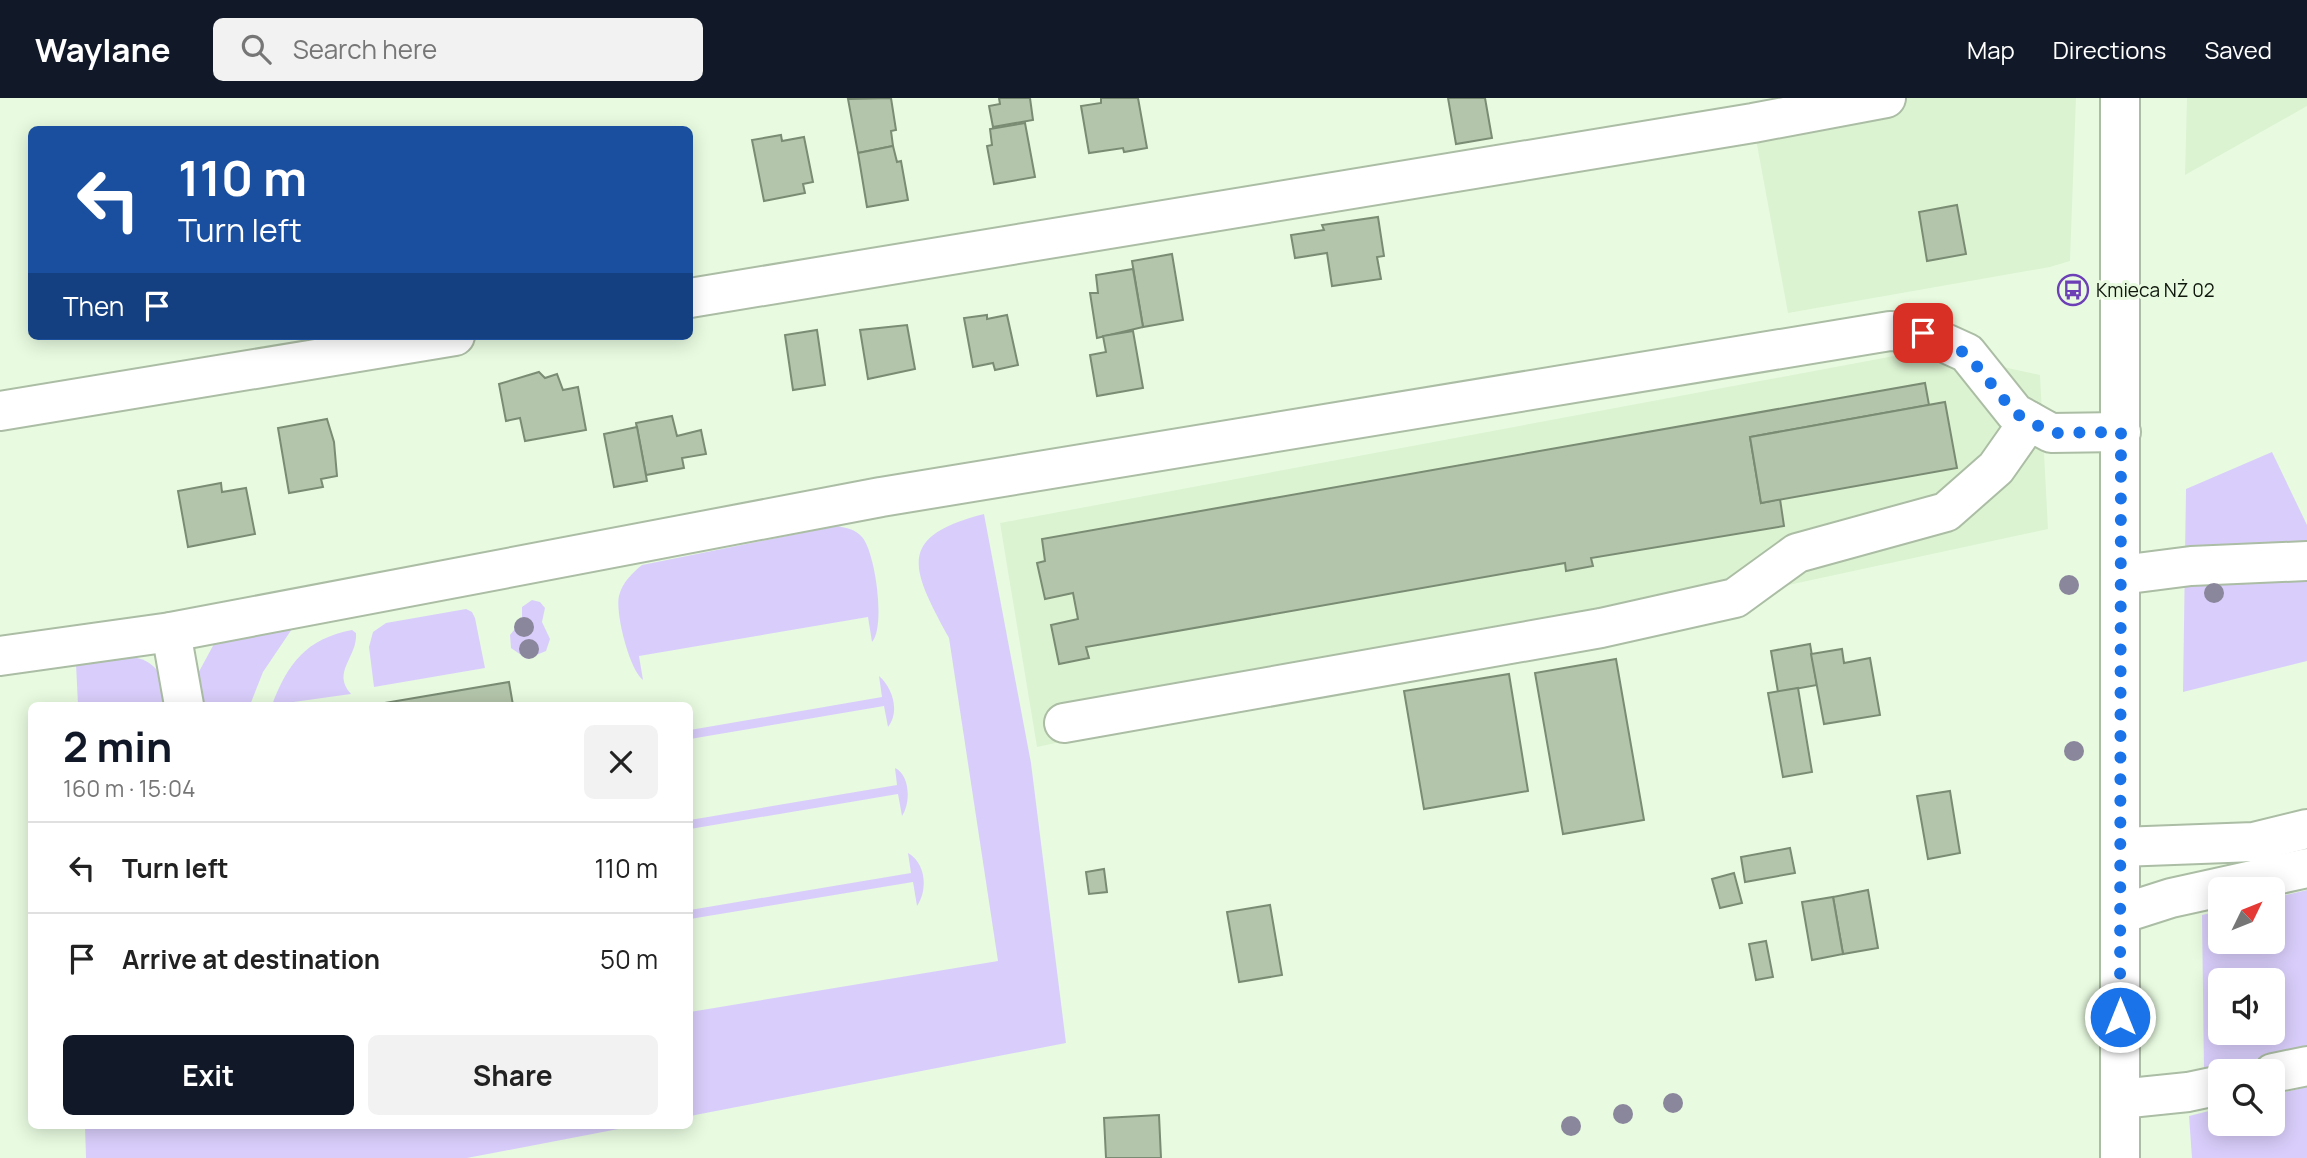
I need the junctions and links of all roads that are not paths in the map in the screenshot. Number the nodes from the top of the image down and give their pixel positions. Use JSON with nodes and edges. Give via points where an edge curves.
{"nodes":[{"id":1,"x":1886,"y":98,"type":"edge"},
{"id":2,"x":2120,"y":98,"type":"edge"},
{"id":3,"x":693,"y":298,"type":"edge"},
{"id":4,"x":431,"y":340,"type":"edge"},
{"id":5,"x":0,"y":411,"type":"edge"},
{"id":6,"x":2029,"y":421,"type":"junction"},
{"id":7,"x":2121,"y":432,"type":"junction"},
{"id":8,"x":2307,"y":561,"type":"edge"},
{"id":9,"x":2121,"y":575,"type":"junction"},
{"id":10,"x":171,"y":632,"type":"junction"},
{"id":11,"x":0,"y":656,"type":"edge"},
{"id":12,"x":183,"y":702,"type":"edge"},
{"id":13,"x":1064,"y":723,"type":"dead end"},
{"id":14,"x":2307,"y":829,"type":"edge"},
{"id":15,"x":2120,"y":847,"type":"junction"},
{"id":16,"x":2307,"y":868,"type":"edge"},
{"id":17,"x":2120,"y":914,"type":"junction"},
{"id":18,"x":2307,"y":1066,"type":"edge"},
{"id":19,"x":2285,"y":1071,"type":"edge"},
{"id":20,"x":2208,"y":1088,"type":"edge"},
{"id":21,"x":2120,"y":1099,"type":"junction"},
{"id":22,"x":2120,"y":1158,"type":"edge"}],
"edges":[{"from":1,"to":3,"type":"street"},
{"from":2,"to":7,"type":"street"},
{"from":4,"to":5,"type":"street"},
{"from":6,"to":7,"type":"street","via":[[2051,433]]},
{"from":6,"to":10,"type":"street","via":[[2015,413],[1967,354],[1923,333],[1890,331],[881,498]]},
{"from":6,"to":13,"type":"street","via":[[1996,468],[1946,512],[1797,554],[1735,598],[1601,628]]},
{"from":7,"to":9,"type":"street"},
{"from":8,"to":9,"type":"street","via":[[2191,566]]},
{"from":9,"to":15,"type":"street"},
{"from":10,"to":11,"type":"street"},
{"from":10,"to":12,"type":"street"},
{"from":14,"to":15,"type":"street","via":[[2254,842]]},
{"from":15,"to":17,"type":"street"},
{"from":16,"to":17,"type":"street"},
{"from":17,"to":21,"type":"street"},
{"from":18,"to":19,"type":"street"},
{"from":20,"to":21,"type":"street"},
{"from":21,"to":22,"type":"street"}]}
